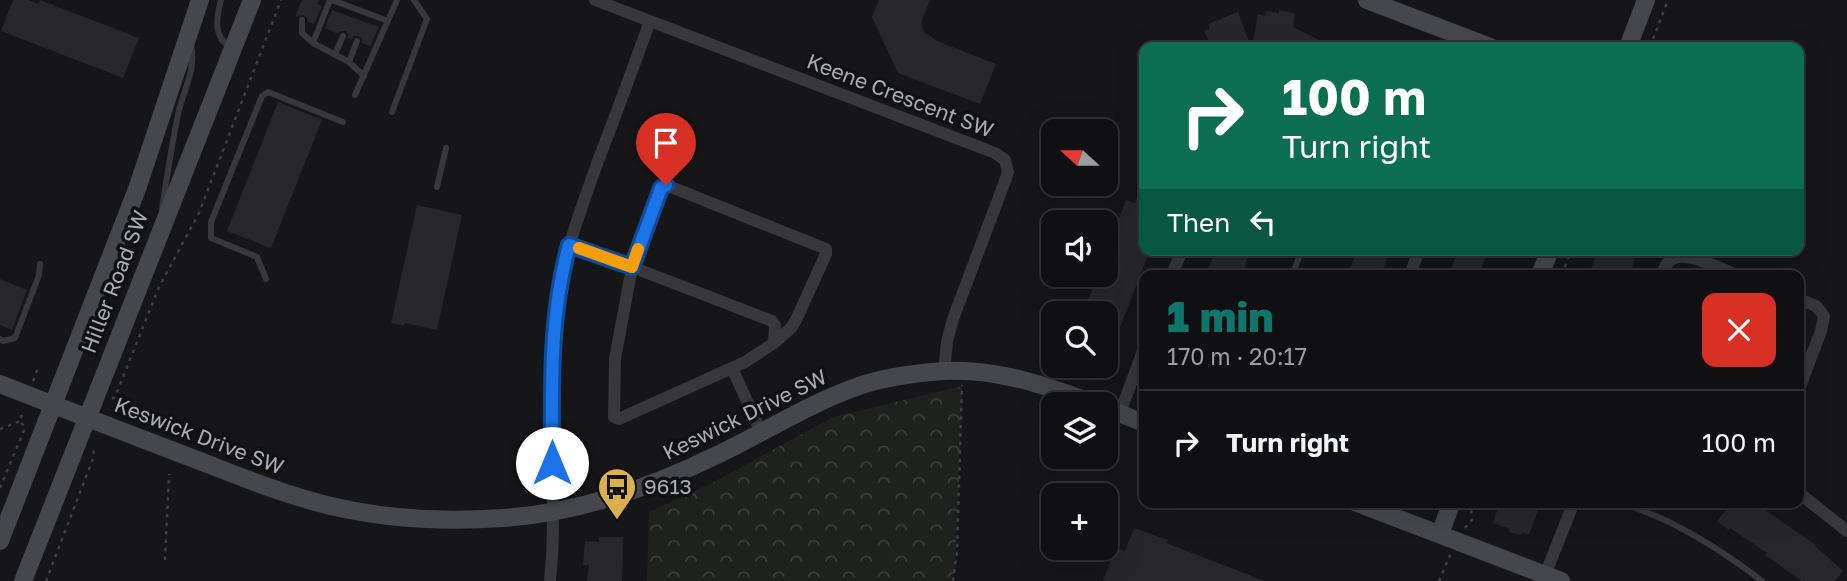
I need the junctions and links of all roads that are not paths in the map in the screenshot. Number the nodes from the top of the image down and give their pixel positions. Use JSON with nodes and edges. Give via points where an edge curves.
{"nodes":[{"id":1,"x":201,"y":0,"type":"edge"},
{"id":2,"x":221,"y":0,"type":"edge"},
{"id":3,"x":251,"y":0,"type":"edge"},
{"id":4,"x":331,"y":0,"type":"edge"},
{"id":5,"x":397,"y":0,"type":"edge"},
{"id":6,"x":414,"y":0,"type":"edge"},
{"id":7,"x":595,"y":0,"type":"edge"},
{"id":8,"x":1367,"y":0,"type":"edge"},
{"id":9,"x":1646,"y":0,"type":"edge"},
{"id":10,"x":354,"y":8,"type":"junction"},
{"id":11,"x":350,"y":16,"type":"dead end"},
{"id":12,"x":302,"y":20,"type":"dead end"},
{"id":13,"x":388,"y":21,"type":"junction"},
{"id":14,"x":650,"y":21,"type":"junction"},
{"id":15,"x":343,"y":36,"type":"dead end"},
{"id":16,"x":188,"y":37,"type":"junction"},
{"id":17,"x":357,"y":41,"type":"dead end"},
{"id":18,"x":1477,"y":42,"type":"edge"},
{"id":19,"x":1630,"y":42,"type":"edge"},
{"id":20,"x":313,"y":43,"type":"junction"},
{"id":21,"x":233,"y":50,"type":"junction"},
{"id":22,"x":335,"y":54,"type":"junction"},
{"id":23,"x":349,"y":62,"type":"junction"},
{"id":24,"x":364,"y":76,"type":"junction"},
{"id":25,"x":355,"y":95,"type":"dead end"},
{"id":26,"x":393,"y":112,"type":"dead end"},
{"id":27,"x":343,"y":122,"type":"dead end"},
{"id":28,"x":446,"y":148,"type":"dead end"},
{"id":29,"x":437,"y":187,"type":"dead end"},
{"id":30,"x":158,"y":235,"type":"junction"},
{"id":31,"x":569,"y":245,"type":"junction"},
{"id":32,"x":1681,"y":256,"type":"edge"},
{"id":33,"x":1689,"y":256,"type":"edge"},
{"id":34,"x":40,"y":264,"type":"dead end"},
{"id":35,"x":632,"y":267,"type":"junction"},
{"id":36,"x":1664,"y":270,"type":"edge"},
{"id":37,"x":1724,"y":270,"type":"edge"},
{"id":38,"x":266,"y":279,"type":"dead end"},
{"id":39,"x":1804,"y":301,"type":"edge"},
{"id":40,"x":0,"y":339,"type":"edge"},
{"id":41,"x":775,"y":343,"type":"junction"},
{"id":42,"x":1139,"y":358,"type":"edge"},
{"id":43,"x":732,"y":368,"type":"junction"},
{"id":44,"x":944,"y":371,"type":"junction"},
{"id":45,"x":1804,"y":376,"type":"edge"},
{"id":46,"x":0,"y":384,"type":"edge"},
{"id":47,"x":1062,"y":392,"type":"edge"},
{"id":48,"x":1118,"y":401,"type":"edge"},
{"id":49,"x":52,"y":404,"type":"junction"},
{"id":50,"x":1118,"y":413,"type":"edge"},
{"id":51,"x":86,"y":417,"type":"junction"},
{"id":52,"x":1139,"y":421,"type":"edge"},
{"id":53,"x":761,"y":432,"type":"junction"},
{"id":54,"x":1804,"y":497,"type":"edge"},
{"id":55,"x":1371,"y":508,"type":"edge"},
{"id":56,"x":1450,"y":508,"type":"edge"},
{"id":57,"x":1572,"y":508,"type":"edge"},
{"id":58,"x":1635,"y":508,"type":"edge"},
{"id":59,"x":552,"y":511,"type":"junction"},
{"id":60,"x":1847,"y":531,"type":"edge"},
{"id":61,"x":1440,"y":534,"type":"junction"},
{"id":62,"x":0,"y":541,"type":"edge"},
{"id":63,"x":1550,"y":579,"type":"edge"},
{"id":64,"x":23,"y":581,"type":"edge"},
{"id":65,"x":550,"y":581,"type":"edge"},
{"id":66,"x":1762,"y":581,"type":"edge"}],
"edges":[{"from":1,"to":16,"type":"street","name":"Hiller Road SW"},
{"from":2,"to":21,"type":"lane","via":[[217,30]]},
{"from":3,"to":21,"type":"street","name":"Hiller Road SW"},
{"from":4,"to":10,"type":"lane"},
{"from":4,"to":20,"type":"lane"},
{"from":5,"to":13,"type":"lane"},
{"from":6,"to":26,"type":"lane","via":[[427,19]]},
{"from":7,"to":14,"type":"street","name":"Keene Crescent SW"},
{"from":8,"to":18,"type":"street"},
{"from":9,"to":19,"type":"street"},
{"from":10,"to":11,"type":"lane"},
{"from":10,"to":13,"type":"lane","via":[[366,18]]},
{"from":12,"to":20,"type":"lane","via":[[302,33]]},
{"from":13,"to":24,"type":"lane"},
{"from":14,"to":31,"type":"street"},
{"from":14,"to":44,"type":"street","name":"Keene Crescent SW","via":[[1005,160],[1008,172],[950,329]]},
{"from":15,"to":22,"type":"lane"},
{"from":16,"to":30,"type":"lane","via":[[191,75],[179,112]]},
{"from":16,"to":49,"type":"street","name":"Hiller Road SW","via":[[137,189]]},
{"from":17,"to":23,"type":"lane"},
{"from":20,"to":22,"type":"lane"},
{"from":21,"to":30,"type":"street","name":"Hiller Road SW"},
{"from":22,"to":23,"type":"lane"},
{"from":23,"to":24,"type":"lane"},
{"from":24,"to":25,"type":"lane"},
{"from":27,"to":38,"type":"lane","via":[[268,92],[262,96],[211,222],[211,238],[257,257]]},
{"from":28,"to":29,"type":"lane"},
{"from":30,"to":51,"type":"street","name":"Hiller Road SW"},
{"from":31,"to":35,"type":"street"},
{"from":31,"to":59,"type":"street","via":[[553,334]]},
{"from":32,"to":36,"type":"street","via":[[1672,258]]},
{"from":33,"to":37,"type":"street"},
{"from":34,"to":40,"type":"lane","via":[[15,338]]},
{"from":35,"to":41,"type":"street","via":[[772,321]]},
{"from":35,"to":41,"type":"street","via":[[666,185],[826,249],[796,320]]},
{"from":35,"to":43,"type":"street","via":[[615,359],[614,417],[619,419]]},
{"from":39,"to":45,"type":"street","via":[[1824,316]]},
{"from":41,"to":43,"type":"street"},
{"from":42,"to":48,"type":"street"},
{"from":43,"to":53,"type":"street"},
{"from":44,"to":47,"type":"street","name":"Keswick Drive SW","via":[[1000,375]]},
{"from":44,"to":53,"type":"street","name":"Keswick Drive SW","via":[[860,386]]},
{"from":46,"to":49,"type":"street","name":"Keswick Drive SW"},
{"from":49,"to":51,"type":"street","name":"Keswick Drive SW"},
{"from":49,"to":62,"type":"street","name":"Hiller Road SW"},
{"from":50,"to":52,"type":"street"},
{"from":51,"to":59,"type":"street","name":"Keswick Drive SW","via":[[277,490],[333,506],[444,519]]},
{"from":51,"to":64,"type":"street","name":"Hiller Road SW"},
{"from":53,"to":59,"type":"street","name":"Keswick Drive SW","via":[[669,477]]},
{"from":54,"to":60,"type":"street"},
{"from":55,"to":61,"type":"street"},
{"from":56,"to":61,"type":"street"},
{"from":57,"to":63,"type":"street"},
{"from":58,"to":66,"type":"lane","via":[[1686,531]]},
{"from":59,"to":65,"type":"street"},
{"from":61,"to":63,"type":"street"}]}
